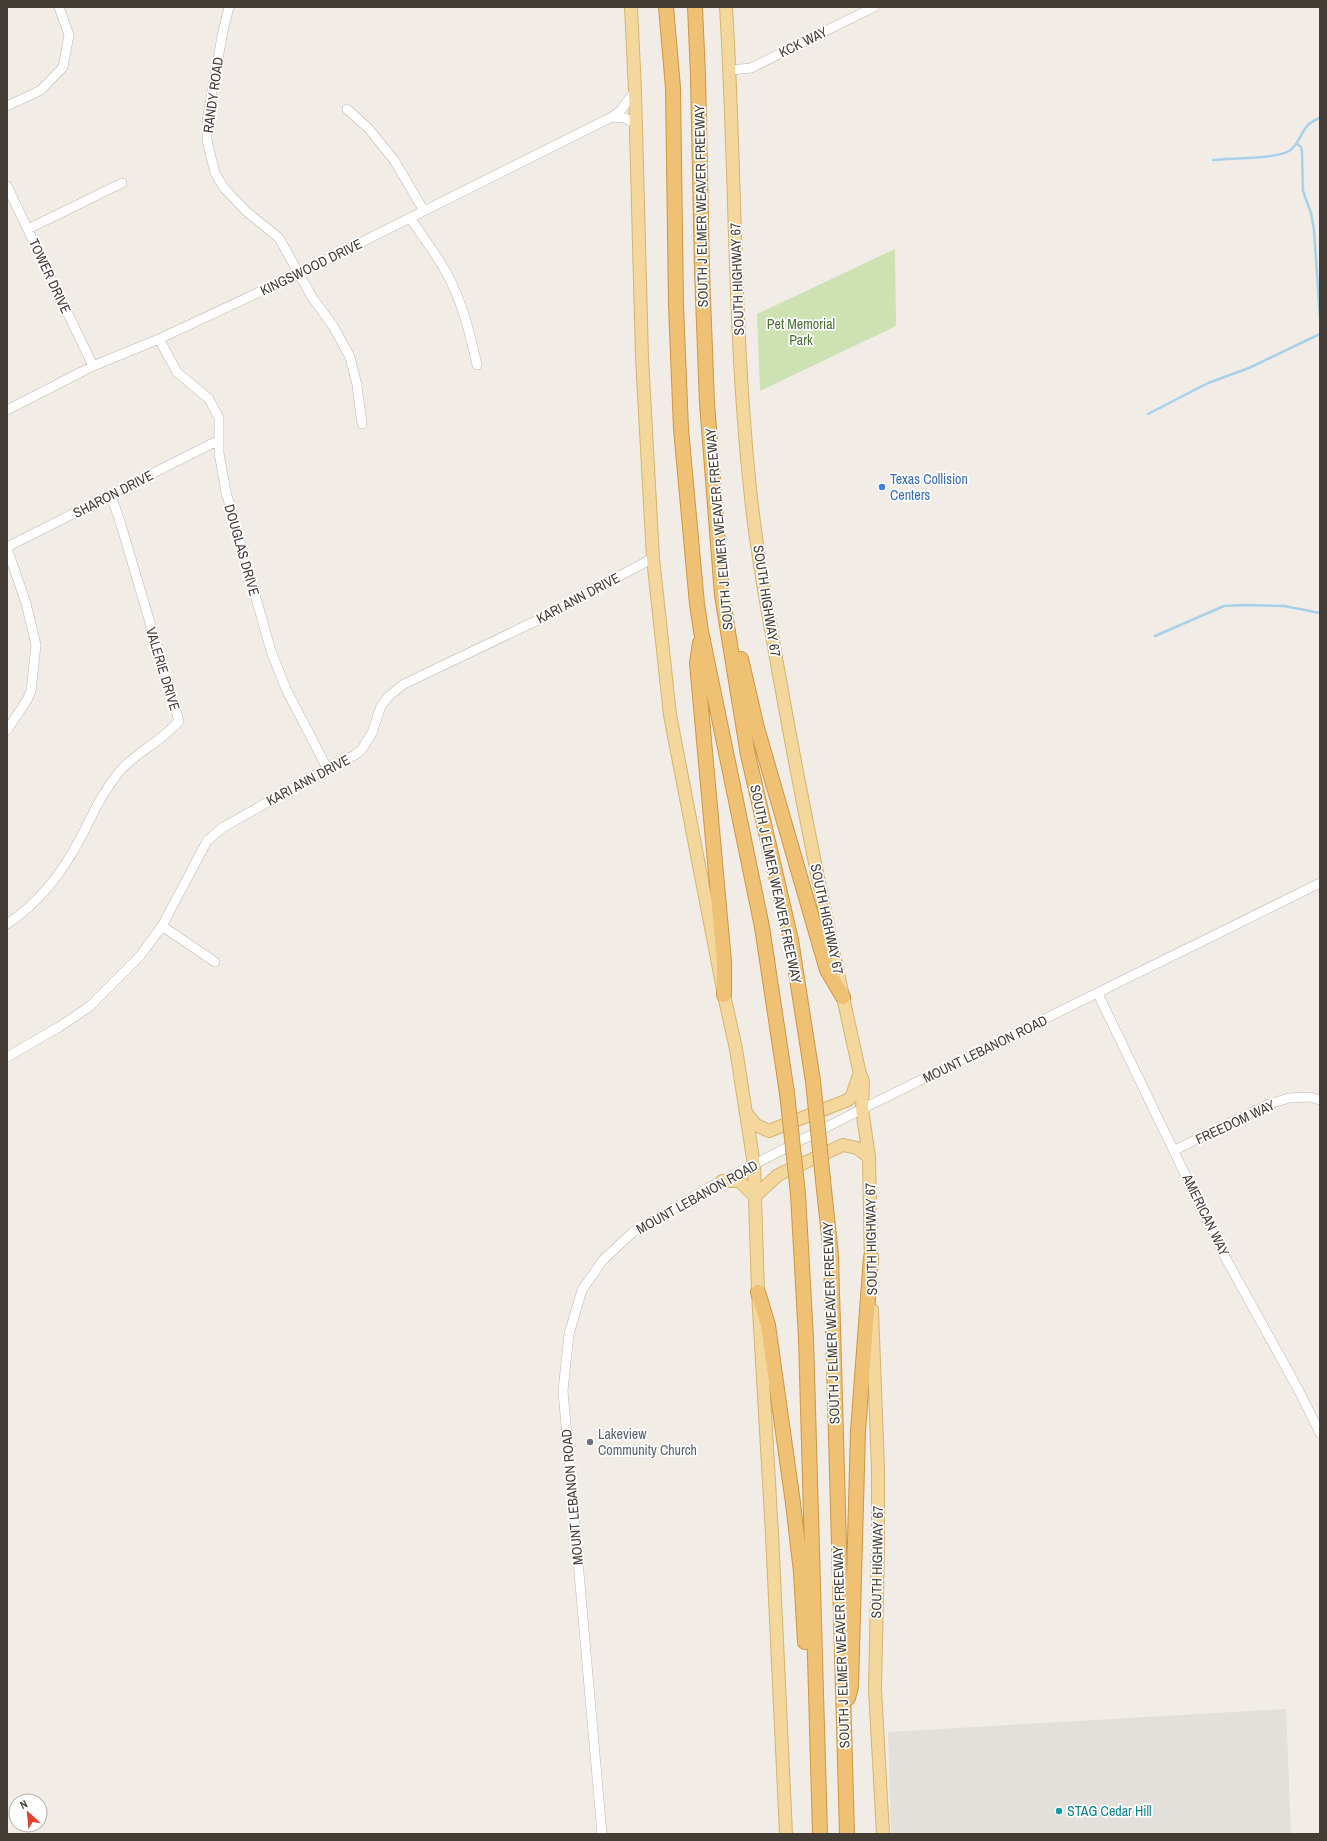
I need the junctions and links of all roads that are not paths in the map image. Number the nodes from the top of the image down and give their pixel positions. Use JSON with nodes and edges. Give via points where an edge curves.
{"nodes":[{"id":1,"x":59,"y":7,"type":"edge"},
{"id":2,"x":229,"y":7,"type":"edge"},
{"id":3,"x":631,"y":7,"type":"edge"},
{"id":4,"x":666,"y":7,"type":"edge"},
{"id":5,"x":695,"y":7,"type":"edge"},
{"id":6,"x":726,"y":7,"type":"edge"},
{"id":7,"x":874,"y":7,"type":"edge"},
{"id":8,"x":730,"y":70,"type":"junction"},
{"id":9,"x":635,"y":91,"type":"junction"},
{"id":10,"x":7,"y":106,"type":"edge"},
{"id":11,"x":347,"y":109,"type":"dead end"},
{"id":12,"x":612,"y":117,"type":"junction"},
{"id":13,"x":636,"y":124,"type":"junction"},
{"id":14,"x":122,"y":183,"type":"dead end"},
{"id":15,"x":7,"y":186,"type":"edge"},
{"id":16,"x":424,"y":211,"type":"junction"},
{"id":17,"x":411,"y":218,"type":"junction"},
{"id":18,"x":28,"y":229,"type":"junction"},
{"id":19,"x":300,"y":274,"type":"junction"},
{"id":20,"x":159,"y":339,"type":"junction"},
{"id":21,"x":477,"y":365,"type":"dead end"},
{"id":22,"x":93,"y":366,"type":"junction"},
{"id":23,"x":7,"y":410,"type":"edge"},
{"id":24,"x":362,"y":424,"type":"dead end"},
{"id":25,"x":219,"y":440,"type":"junction"},
{"id":26,"x":111,"y":495,"type":"junction"},
{"id":27,"x":7,"y":547,"type":"edge"},
{"id":28,"x":653,"y":558,"type":"junction"},
{"id":29,"x":722,"y":595,"type":"junction"},
{"id":30,"x":701,"y":631,"type":"junction"},
{"id":31,"x":7,"y":730,"type":"edge"},
{"id":32,"x":327,"y":768,"type":"junction"},
{"id":33,"x":1320,"y":883,"type":"edge"},
{"id":34,"x":7,"y":924,"type":"edge"},
{"id":35,"x":162,"y":926,"type":"junction"},
{"id":36,"x":216,"y":962,"type":"dead end"},
{"id":37,"x":1098,"y":994,"type":"junction"},
{"id":38,"x":724,"y":995,"type":"junction"},
{"id":39,"x":843,"y":997,"type":"junction"},
{"id":40,"x":7,"y":1057,"type":"edge"},
{"id":41,"x":860,"y":1074,"type":"junction"},
{"id":42,"x":1320,"y":1100,"type":"edge"},
{"id":43,"x":862,"y":1109,"type":"junction"},
{"id":44,"x":746,"y":1113,"type":"junction"},
{"id":45,"x":1175,"y":1150,"type":"junction"},
{"id":46,"x":869,"y":1157,"type":"junction"},
{"id":47,"x":754,"y":1165,"type":"junction"},
{"id":48,"x":722,"y":1181,"type":"junction"},
{"id":49,"x":755,"y":1196,"type":"junction"},
{"id":50,"x":870,"y":1257,"type":"junction"},
{"id":51,"x":758,"y":1292,"type":"junction"},
{"id":52,"x":1320,"y":1433,"type":"edge"},
{"id":53,"x":842,"y":1714,"type":"junction"},
{"id":54,"x":817,"y":1745,"type":"junction"},
{"id":55,"x":602,"y":1834,"type":"edge"},
{"id":56,"x":786,"y":1834,"type":"edge"},
{"id":57,"x":820,"y":1834,"type":"edge"},
{"id":58,"x":847,"y":1834,"type":"edge"},
{"id":59,"x":883,"y":1834,"type":"edge"}],
"edges":[{"from":1,"to":10,"type":"street","via":[[69,35],[63,67],[41,90]]},
{"from":2,"to":19,"type":"street","name":"RANDY ROAD","via":[[207,120],[207,141],[215,173],[224,188],[247,212],[279,238]]},
{"from":3,"to":9,"type":"main road"},
{"from":4,"to":30,"type":"highway","name":"SOUTH J ELMER WEAVER FREEWAY","via":[[673,88],[676,305],[681,429]]},
{"from":5,"to":29,"type":"highway","name":"SOUTH J ELMER WEAVER FREEWAY","via":[[707,403]]},
{"from":6,"to":8,"type":"main road","name":"SOUTH HIGHWAY 67"},
{"from":7,"to":8,"type":"street","name":"KCK WAY","via":[[751,68]]},
{"from":8,"to":39,"type":"main road","name":"SOUTH HIGHWAY 67","via":[[740,373],[750,491],[765,596],[801,793]]},
{"from":9,"to":12,"type":"street","name":"KINGSWOOD DRIVE","via":[[621,110]]},
{"from":9,"to":13,"type":"main road"},
{"from":11,"to":16,"type":"street","via":[[369,129],[394,160]]},
{"from":12,"to":13,"type":"street","via":[[625,118]]},
{"from":12,"to":16,"type":"street","name":"KINGSWOOD DRIVE"},
{"from":13,"to":28,"type":"main road","via":[[642,358]]},
{"from":14,"to":18,"type":"street"},
{"from":15,"to":18,"type":"street","name":"TOWER DRIVE"},
{"from":16,"to":17,"type":"street","name":"KINGSWOOD DRIVE"},
{"from":17,"to":19,"type":"street","name":"KINGSWOOD DRIVE"},
{"from":17,"to":21,"type":"street","via":[[446,272],[459,300],[471,335]]},
{"from":18,"to":22,"type":"street","name":"TOWER DRIVE"},
{"from":19,"to":20,"type":"street","name":"KINGSWOOD DRIVE"},
{"from":19,"to":24,"type":"street","name":"RANDY ROAD","via":[[350,357]]},
{"from":20,"to":22,"type":"street","name":"KINGSWOOD DRIVE"},
{"from":20,"to":25,"type":"street","name":"DOUGLAS DRIVE","via":[[177,372],[210,399],[219,418]]},
{"from":22,"to":23,"type":"street","name":"KINGSWOOD DRIVE"},
{"from":25,"to":26,"type":"street","name":"SHARON DRIVE"},
{"from":25,"to":32,"type":"street","name":"DOUGLAS DRIVE","via":[[220,465],[226,492],[271,651],[286,689]]},
{"from":26,"to":27,"type":"street","name":"SHARON DRIVE"},
{"from":26,"to":34,"type":"street","name":"VALERIE DRIVE","via":[[179,721],[163,736],[140,751],[120,771],[98,801],[80,839],[51,885],[22,914]]},
{"from":27,"to":31,"type":"street","via":[[26,603],[36,645],[31,691]]},
{"from":28,"to":32,"type":"street","name":"KARI ANN DRIVE","via":[[538,620],[404,684],[381,706],[372,733],[362,749]]},
{"from":28,"to":38,"type":"main road","via":[[670,715]]},
{"from":29,"to":39,"type":"highway","via":[[737,642],[757,728],[827,970]]},
{"from":29,"to":53,"type":"highway","name":"SOUTH J ELMER WEAVER FREEWAY","bridge":true,"via":[[748,755],[791,940],[813,1081],[831,1255]]},
{"from":30,"to":38,"type":"highway","via":[[697,663],[724,962]]},
{"from":30,"to":54,"type":"highway","name":"SOUTH J ELMER WEAVER FREEWAY","bridge":true,"via":[[762,927],[788,1093],[798,1194],[806,1338]]},
{"from":32,"to":35,"type":"street","name":"KARI ANN DRIVE","via":[[222,828],[208,841]]},
{"from":33,"to":37,"type":"street","name":"MOUNT LEBANON ROAD"},
{"from":35,"to":36,"type":"street"},
{"from":35,"to":40,"type":"street","name":"KARI ANN DRIVE","via":[[140,956],[89,1007]]},
{"from":37,"to":43,"type":"street","name":"MOUNT LEBANON ROAD"},
{"from":37,"to":45,"type":"street","name":"AMERICAN WAY"},
{"from":38,"to":44,"type":"main road"},
{"from":39,"to":41,"type":"main road","name":"SOUTH HIGHWAY 67"},
{"from":41,"to":43,"type":"main road","name":"SOUTH HIGHWAY 67","via":[[863,1081]]},
{"from":41,"to":44,"type":"main road","via":[[848,1100],[769,1131],[756,1125]]},
{"from":42,"to":45,"type":"street","name":"FREEDOM WAY","via":[[1311,1097],[1289,1098],[1269,1104]]},
{"from":43,"to":46,"type":"main road","name":"SOUTH HIGHWAY 67"},
{"from":43,"to":47,"type":"street","name":"MOUNT LEBANON ROAD"},
{"from":44,"to":47,"type":"main road"},
{"from":45,"to":52,"type":"street","name":"AMERICAN WAY","via":[[1225,1257]]},
{"from":46,"to":49,"type":"main road","via":[[857,1148],[843,1145],[778,1175]]},
{"from":46,"to":50,"type":"main road","name":"SOUTH HIGHWAY 67"},
{"from":47,"to":48,"type":"street","name":"MOUNT LEBANON ROAD"},
{"from":47,"to":49,"type":"main road"},
{"from":48,"to":49,"type":"main road","via":[[738,1181]]},
{"from":48,"to":55,"type":"street","name":"MOUNT LEBANON ROAD","via":[[633,1232],[603,1260],[582,1290],[569,1334],[563,1391]]},
{"from":49,"to":51,"type":"main road"},
{"from":50,"to":53,"type":"highway","via":[[858,1431],[851,1687]]},
{"from":50,"to":59,"type":"main road","name":"SOUTH HIGHWAY 67","via":[[878,1469],[875,1690]]},
{"from":51,"to":54,"type":"highway","via":[[768,1325],[793,1503],[801,1572],[810,1724]]},
{"from":51,"to":56,"type":"main road","via":[[772,1520]]},
{"from":53,"to":58,"type":"highway","name":"SOUTH J ELMER WEAVER FREEWAY"},
{"from":54,"to":57,"type":"highway","name":"SOUTH J ELMER WEAVER FREEWAY"}]}
